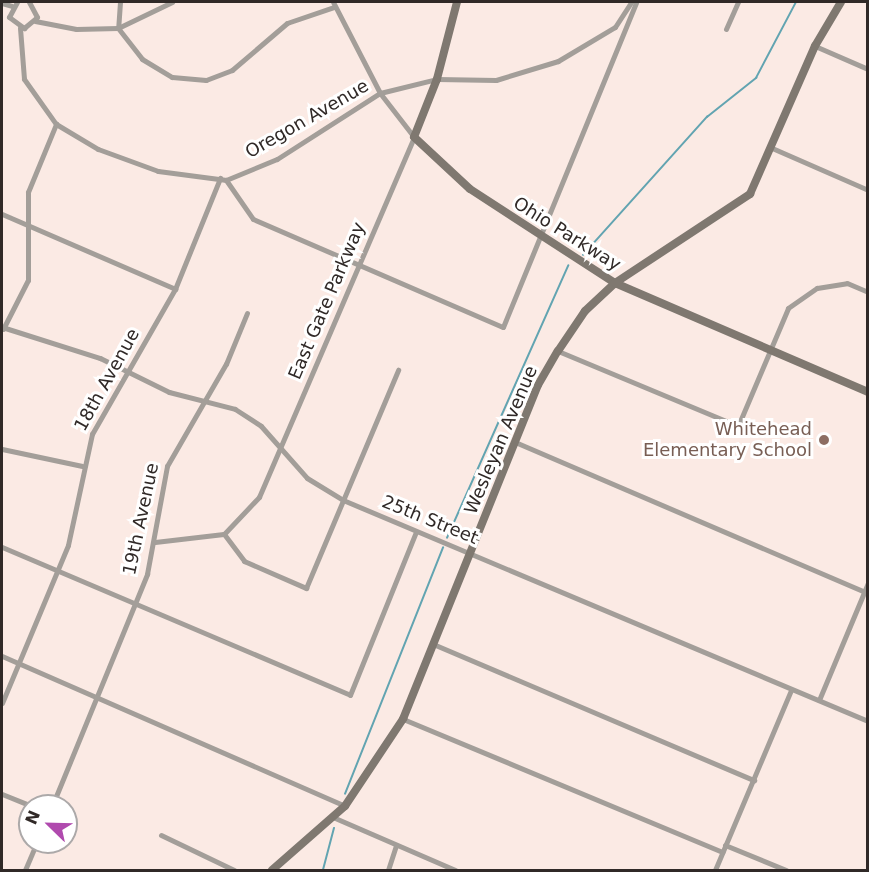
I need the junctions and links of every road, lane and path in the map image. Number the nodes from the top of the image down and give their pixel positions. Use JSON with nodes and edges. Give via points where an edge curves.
{"nodes":[{"id":1,"x":17,"y":2,"type":"edge"},
{"id":2,"x":28,"y":2,"type":"edge"},
{"id":3,"x":120,"y":2,"type":"edge"},
{"id":4,"x":172,"y":2,"type":"edge"},
{"id":5,"x":457,"y":2,"type":"edge"},
{"id":6,"x":631,"y":2,"type":"edge"},
{"id":7,"x":636,"y":2,"type":"edge"},
{"id":8,"x":738,"y":2,"type":"edge"},
{"id":9,"x":841,"y":2,"type":"edge"},
{"id":10,"x":2,"y":3,"type":"edge"},
{"id":11,"x":333,"y":4,"type":"edge"},
{"id":12,"x":12,"y":6,"type":"junction"},
{"id":13,"x":2,"y":14,"type":"edge"},
{"id":14,"x":9,"y":17,"type":"junction"},
{"id":15,"x":35,"y":21,"type":"junction"},
{"id":16,"x":20,"y":28,"type":"junction"},
{"id":17,"x":118,"y":28,"type":"junction"},
{"id":18,"x":726,"y":29,"type":"dead end"},
{"id":19,"x":815,"y":46,"type":"junction"},
{"id":20,"x":867,"y":69,"type":"edge"},
{"id":21,"x":437,"y":79,"type":"junction"},
{"id":22,"x":380,"y":93,"type":"junction"},
{"id":23,"x":56,"y":124,"type":"junction"},
{"id":24,"x":414,"y":137,"type":"junction"},
{"id":25,"x":772,"y":148,"type":"junction"},
{"id":26,"x":223,"y":179,"type":"junction"},
{"id":27,"x":867,"y":190,"type":"edge"},
{"id":28,"x":2,"y":214,"type":"edge"},
{"id":29,"x":29,"y":224,"type":"junction"},
{"id":30,"x":538,"y":237,"type":"junction"},
{"id":31,"x":359,"y":263,"type":"junction"},
{"id":32,"x":615,"y":283,"type":"junction"},
{"id":33,"x":175,"y":289,"type":"junction"},
{"id":34,"x":867,"y":291,"type":"edge"},
{"id":35,"x":247,"y":313,"type":"dead end"},
{"id":36,"x":2,"y":329,"type":"edge"},
{"id":37,"x":769,"y":350,"type":"junction"},
{"id":38,"x":558,"y":351,"type":"junction"},
{"id":39,"x":398,"y":370,"type":"dead end"},
{"id":40,"x":128,"y":374,"type":"junction"},
{"id":41,"x":867,"y":392,"type":"edge"},
{"id":42,"x":204,"y":402,"type":"junction"},
{"id":43,"x":515,"y":442,"type":"junction"},
{"id":44,"x":281,"y":447,"type":"junction"},
{"id":45,"x":2,"y":449,"type":"edge"},
{"id":46,"x":82,"y":466,"type":"junction"},
{"id":47,"x":343,"y":500,"type":"junction"},
{"id":48,"x":416,"y":532,"type":"junction"},
{"id":49,"x":224,"y":534,"type":"junction"},
{"id":50,"x":155,"y":542,"type":"junction"},
{"id":51,"x":2,"y":547,"type":"edge"},
{"id":52,"x":470,"y":553,"type":"junction"},
{"id":53,"x":57,"y":571,"type":"junction"},
{"id":54,"x":867,"y":583,"type":"edge"},
{"id":55,"x":866,"y":592,"type":"edge"},
{"id":56,"x":135,"y":604,"type":"junction"},
{"id":57,"x":434,"y":644,"type":"junction"},
{"id":58,"x":2,"y":656,"type":"edge"},
{"id":59,"x":18,"y":663,"type":"junction"},
{"id":60,"x":791,"y":690,"type":"junction"},
{"id":61,"x":96,"y":697,"type":"junction"},
{"id":62,"x":819,"y":700,"type":"junction"},
{"id":63,"x":2,"y":703,"type":"edge"},
{"id":64,"x":403,"y":718,"type":"junction"},
{"id":65,"x":867,"y":721,"type":"edge"},
{"id":66,"x":754,"y":780,"type":"junction"},
{"id":67,"x":2,"y":794,"type":"edge"},
{"id":68,"x":57,"y":794,"type":"edge"},
{"id":69,"x":18,"y":801,"type":"edge"},
{"id":70,"x":345,"y":806,"type":"junction"},
{"id":71,"x":335,"y":818,"type":"junction"},
{"id":72,"x":160,"y":835,"type":"dead end"},
{"id":73,"x":725,"y":844,"type":"junction"},
{"id":74,"x":396,"y":845,"type":"junction"},
{"id":75,"x":722,"y":852,"type":"junction"},
{"id":76,"x":32,"y":854,"type":"edge"},
{"id":77,"x":25,"y":870,"type":"edge"},
{"id":78,"x":234,"y":870,"type":"edge"},
{"id":79,"x":272,"y":870,"type":"edge"},
{"id":80,"x":388,"y":870,"type":"edge"},
{"id":81,"x":455,"y":870,"type":"edge"},
{"id":82,"x":715,"y":870,"type":"edge"},
{"id":83,"x":786,"y":870,"type":"edge"}],
"edges":[{"from":1,"to":12,"type":"street"},
{"from":2,"to":15,"type":"street","via":[[36,9]]},
{"from":3,"to":17,"type":"street"},
{"from":4,"to":17,"type":"street"},
{"from":5,"to":21,"type":"street","name":"East Gate Parkway"},
{"from":6,"to":21,"type":"street","name":"Oregon Avenue","via":[[615,27],[558,61],[496,81]]},
{"from":7,"to":30,"type":"street"},
{"from":8,"to":18,"type":"street"},
{"from":9,"to":19,"type":"street","name":"Wesleyan Avenue"},
{"from":10,"to":12,"type":"street"},
{"from":11,"to":17,"type":"street","via":[[287,23],[232,70],[206,80],[172,77],[142,59]]},
{"from":11,"to":22,"type":"street","name":"Ohio Parkway"},
{"from":12,"to":14,"type":"street"},
{"from":13,"to":14,"type":"street"},
{"from":14,"to":16,"type":"street"},
{"from":15,"to":16,"type":"street"},
{"from":15,"to":17,"type":"street","via":[[76,29]]},
{"from":16,"to":23,"type":"street","name":"Oregon Avenue","via":[[24,79]]},
{"from":19,"to":20,"type":"street"},
{"from":19,"to":25,"type":"street","name":"Wesleyan Avenue"},
{"from":21,"to":22,"type":"street","name":"Oregon Avenue"},
{"from":21,"to":24,"type":"street","name":"East Gate Parkway"},
{"from":22,"to":24,"type":"street","name":"Ohio Parkway"},
{"from":22,"to":26,"type":"street","name":"Oregon Avenue","via":[[277,159]]},
{"from":23,"to":26,"type":"street","name":"Oregon Avenue","via":[[98,149],[158,171]]},
{"from":23,"to":29,"type":"street","via":[[28,192]]},
{"from":24,"to":30,"type":"street","name":"Ohio Parkway","via":[[470,189]]},
{"from":24,"to":31,"type":"street","name":"East Gate Parkway"},
{"from":25,"to":27,"type":"street"},
{"from":25,"to":32,"type":"street","name":"Wesleyan Avenue","via":[[738,206]]},
{"from":26,"to":31,"type":"street","via":[[253,219]]},
{"from":26,"to":33,"type":"street","name":"18th Avenue"},
{"from":28,"to":29,"type":"street"},
{"from":29,"to":33,"type":"street"},
{"from":29,"to":36,"type":"street","via":[[28,280]]},
{"from":30,"to":31,"type":"street","via":[[503,327]]},
{"from":30,"to":32,"type":"street","name":"Ohio Parkway"},
{"from":31,"to":44,"type":"street","name":"East Gate Parkway"},
{"from":32,"to":37,"type":"street","name":"Ohio Parkway"},
{"from":32,"to":38,"type":"street","name":"Wesleyan Avenue","via":[[585,311]]},
{"from":33,"to":40,"type":"street","name":"18th Avenue"},
{"from":34,"to":37,"type":"street","via":[[847,283],[817,288],[788,308]]},
{"from":35,"to":42,"type":"street","name":"19th Avenue"},
{"from":36,"to":40,"type":"street","name":"25th Street","via":[[71,347]]},
{"from":37,"to":38,"type":"street","via":[[738,426]]},
{"from":37,"to":41,"type":"street","name":"Ohio Parkway"},
{"from":38,"to":43,"type":"street","name":"Wesleyan Avenue"},
{"from":39,"to":47,"type":"street"},
{"from":40,"to":42,"type":"street","name":"25th Street"},
{"from":40,"to":46,"type":"street","name":"18th Avenue","via":[[92,434]]},
{"from":42,"to":44,"type":"street","name":"25th Street","via":[[248,416]]},
{"from":42,"to":50,"type":"street","name":"19th Avenue","via":[[167,465]]},
{"from":43,"to":52,"type":"street","name":"Wesleyan Avenue"},
{"from":43,"to":55,"type":"street"},
{"from":44,"to":47,"type":"street","name":"25th Street","via":[[307,478]]},
{"from":44,"to":49,"type":"street","name":"East Gate Parkway","via":[[259,497]]},
{"from":45,"to":46,"type":"street"},
{"from":46,"to":53,"type":"street","name":"18th Avenue","via":[[74,523]]},
{"from":47,"to":48,"type":"street","name":"25th Street"},
{"from":47,"to":49,"type":"street","via":[[306,588],[244,561]]},
{"from":48,"to":52,"type":"street","name":"25th Street"},
{"from":48,"to":56,"type":"street","via":[[350,695]]},
{"from":49,"to":50,"type":"street"},
{"from":50,"to":56,"type":"street","name":"19th Avenue"},
{"from":51,"to":53,"type":"street"},
{"from":52,"to":57,"type":"street","name":"Wesleyan Avenue"},
{"from":52,"to":60,"type":"street","name":"25th Street"},
{"from":53,"to":56,"type":"street"},
{"from":53,"to":59,"type":"street","name":"18th Avenue"},
{"from":54,"to":55,"type":"street"},
{"from":55,"to":62,"type":"street"},
{"from":56,"to":61,"type":"street","name":"19th Avenue"},
{"from":57,"to":64,"type":"street","name":"Wesleyan Avenue"},
{"from":57,"to":66,"type":"street"},
{"from":58,"to":59,"type":"street"},
{"from":59,"to":61,"type":"street"},
{"from":59,"to":63,"type":"street","name":"18th Avenue"},
{"from":60,"to":62,"type":"street","name":"25th Street"},
{"from":60,"to":66,"type":"street"},
{"from":61,"to":68,"type":"street","name":"19th Avenue"},
{"from":61,"to":70,"type":"street"},
{"from":62,"to":65,"type":"street","name":"25th Street"},
{"from":64,"to":70,"type":"street","name":"Wesleyan Avenue"},
{"from":64,"to":75,"type":"street"},
{"from":66,"to":73,"type":"street"},
{"from":67,"to":69,"type":"street"},
{"from":70,"to":71,"type":"street","name":"Wesleyan Avenue"},
{"from":71,"to":74,"type":"street"},
{"from":71,"to":79,"type":"street","name":"Wesleyan Avenue"},
{"from":72,"to":78,"type":"street"},
{"from":73,"to":75,"type":"street"},
{"from":73,"to":83,"type":"street"},
{"from":74,"to":80,"type":"street"},
{"from":74,"to":81,"type":"street"},
{"from":75,"to":82,"type":"street"},
{"from":76,"to":77,"type":"street"}]}
